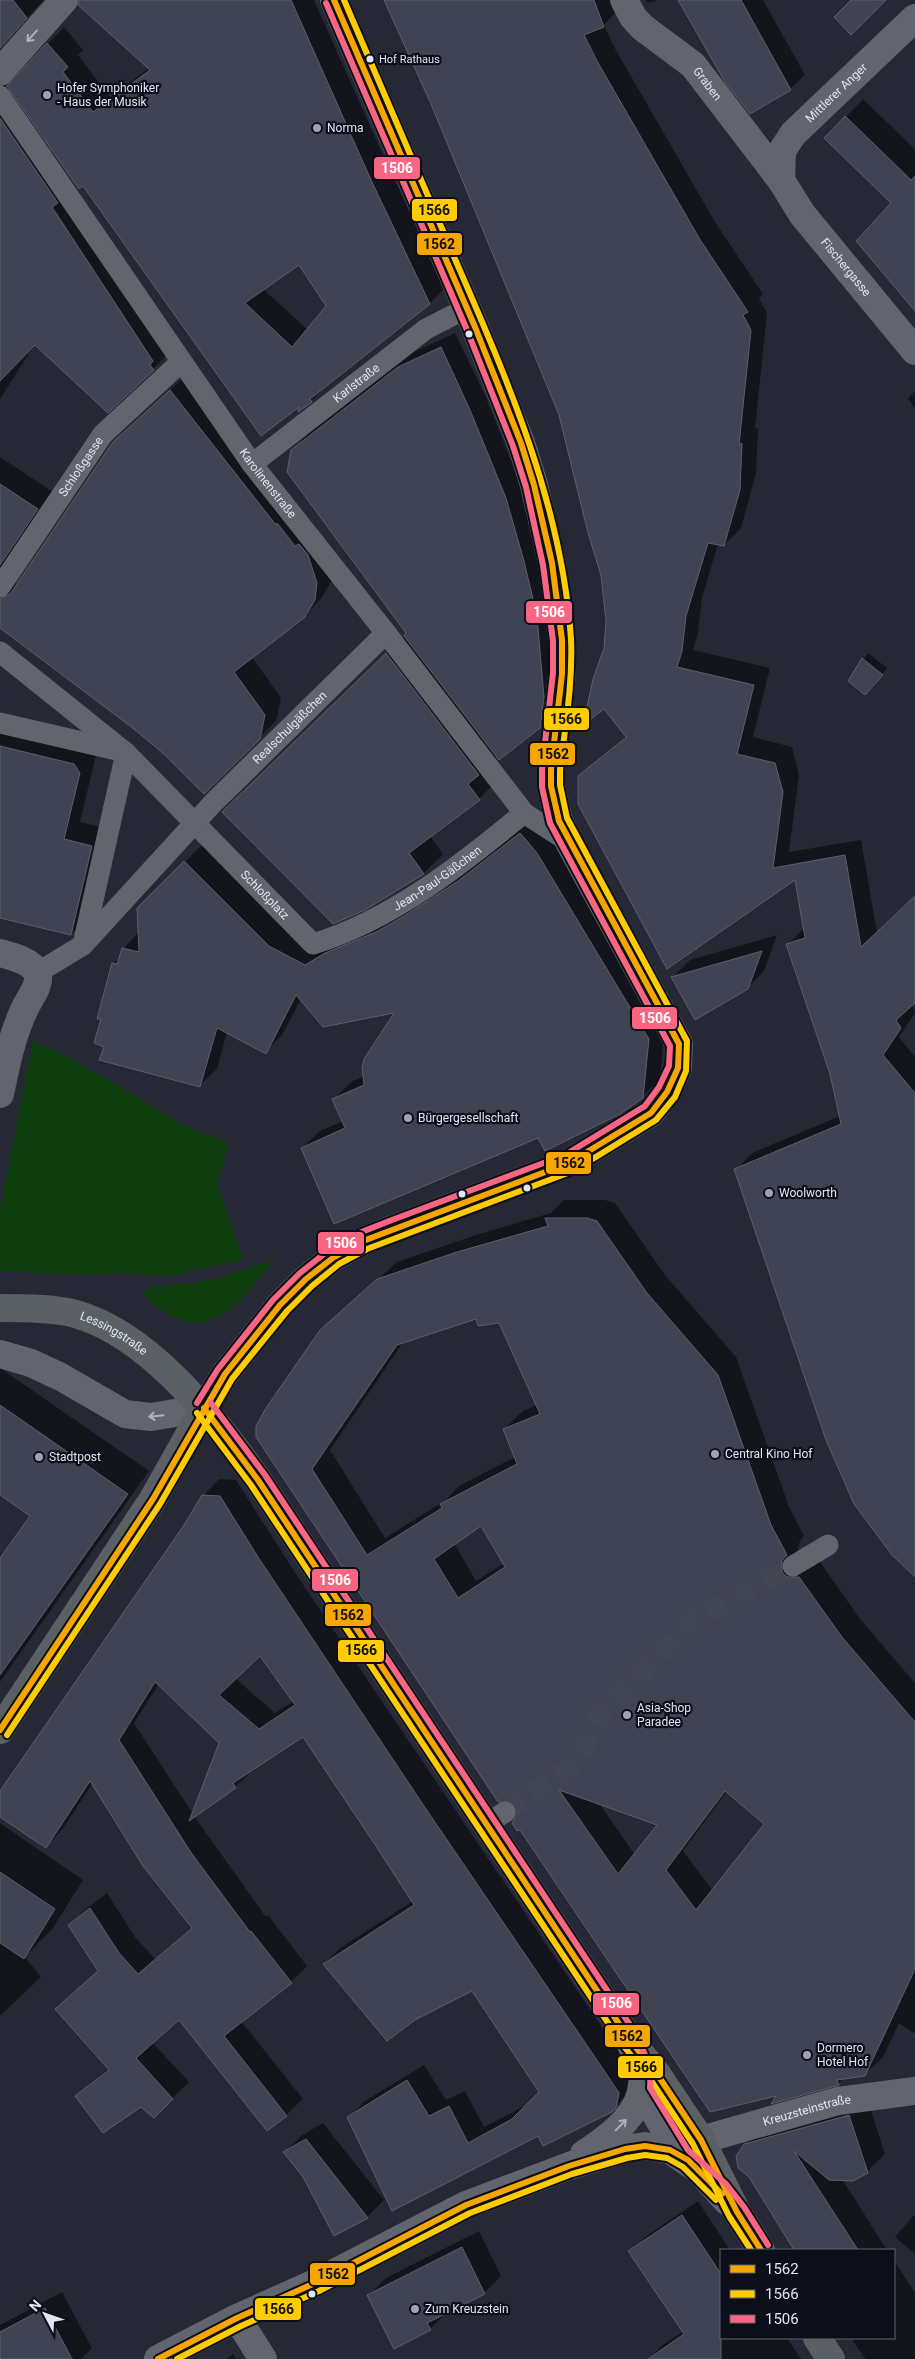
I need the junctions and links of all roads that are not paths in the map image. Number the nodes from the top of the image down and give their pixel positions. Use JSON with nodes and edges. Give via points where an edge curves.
{"nodes":[{"id":1,"x":64,"y":0,"type":"edge"},
{"id":2,"x":334,"y":0,"type":"edge"},
{"id":3,"x":624,"y":0,"type":"edge"},
{"id":4,"x":915,"y":18,"type":"edge"},
{"id":5,"x":0,"y":72,"type":"edge"},
{"id":6,"x":0,"y":96,"type":"edge"},
{"id":7,"x":780,"y":180,"type":"junction"},
{"id":8,"x":467,"y":308,"type":"junction"},
{"id":9,"x":915,"y":351,"type":"edge"},
{"id":10,"x":181,"y":362,"type":"junction"},
{"id":11,"x":252,"y":464,"type":"junction"},
{"id":12,"x":0,"y":587,"type":"edge"},
{"id":13,"x":386,"y":633,"type":"junction"},
{"id":14,"x":0,"y":652,"type":"edge"},
{"id":15,"x":0,"y":723,"type":"edge"},
{"id":16,"x":126,"y":753,"type":"junction"},
{"id":17,"x":524,"y":813,"type":"junction"},
{"id":18,"x":195,"y":823,"type":"junction"},
{"id":19,"x":569,"y":842,"type":"junction"},
{"id":20,"x":344,"y":934,"type":"joint"},
{"id":21,"x":83,"y":945,"type":"junction"},
{"id":22,"x":0,"y":953,"type":"edge"},
{"id":23,"x":37,"y":973,"type":"junction"},
{"id":24,"x":0,"y":1094,"type":"edge"},
{"id":25,"x":0,"y":1308,"type":"edge"},
{"id":26,"x":0,"y":1354,"type":"edge"},
{"id":27,"x":204,"y":1408,"type":"junction"},
{"id":28,"x":828,"y":1545,"type":"dead end"},
{"id":29,"x":793,"y":1566,"type":"tunnel mouth"},
{"id":30,"x":0,"y":1730,"type":"edge"},
{"id":31,"x":629,"y":2039,"type":"junction"},
{"id":32,"x":641,"y":2090,"type":"junction"},
{"id":33,"x":915,"y":2091,"type":"edge"},
{"id":34,"x":691,"y":2148,"type":"junction"},
{"id":35,"x":569,"y":2166,"type":"junction"},
{"id":36,"x":760,"y":2249,"type":"edge"},
{"id":37,"x":237,"y":2318,"type":"junction"},
{"id":38,"x":818,"y":2339,"type":"edge"},
{"id":39,"x":158,"y":2359,"type":"edge"},
{"id":40,"x":263,"y":2359,"type":"edge"},
{"id":41,"x":831,"y":2359,"type":"edge"}],
"edges":[{"from":1,"to":5,"type":"street","one_way":true},
{"from":2,"to":8,"type":"street"},
{"from":3,"to":7,"type":"street","name":"Graben","via":[[642,27],[693,65]]},
{"from":4,"to":7,"type":"street","name":"Mittlerer Anger","via":[[793,134],[782,151]]},
{"from":6,"to":10,"type":"street","name":"Karolinenstraße"},
{"from":7,"to":9,"type":"street","name":"Fischergasse","via":[[802,214]]},
{"from":8,"to":11,"type":"street","name":"Karlstraße","via":[[426,329]]},
{"from":8,"to":19,"type":"street","via":[[524,452],[544,523],[562,640],[562,674],[551,769],[554,802]]},
{"from":10,"to":11,"type":"street","name":"Karolinenstraße"},
{"from":10,"to":12,"type":"street","name":"Schloßgasse","via":[[103,434]]},
{"from":11,"to":13,"type":"street","name":"Karolinenstraße"},
{"from":13,"to":17,"type":"street","name":"Karolinenstraße"},
{"from":13,"to":18,"type":"street","name":"Realschulgäßchen"},
{"from":14,"to":16,"type":"street","name":"Schloßplatz"},
{"from":15,"to":16,"type":"street"},
{"from":16,"to":18,"type":"street","name":"Schloßplatz"},
{"from":16,"to":21,"type":"street"},
{"from":17,"to":19,"type":"street","name":"Karolinenstraße"},
{"from":17,"to":20,"type":"street","name":"Jean-Paul-Gäßchen","via":[[436,882]]},
{"from":18,"to":20,"type":"street","name":"Schloßplatz","via":[[313,944]]},
{"from":18,"to":21,"type":"street"},
{"from":19,"to":27,"type":"street","via":[[679,1044],[678,1068],[667,1092],[651,1113],[569,1162],[395,1228],[334,1257],[280,1305],[225,1374]]},
{"from":21,"to":23,"type":"street"},
{"from":22,"to":23,"type":"street","via":[[22,961]]},
{"from":23,"to":24,"type":"street","via":[[37,984],[11,1046]]},
{"from":25,"to":27,"type":"main road","name":"Lessingstraße","via":[[36,1308],[70,1313],[117,1333],[148,1354]]},
{"from":27,"to":26,"type":"street","one_way":true,"via":[[151,1417],[125,1414],[54,1373]]},
{"from":27,"to":30,"type":"main road","via":[[153,1498]]},
{"from":27,"to":31,"type":"main road","name":"Lessingstraße","via":[[495,1818]]},
{"from":28,"to":29,"type":"street"},
{"from":31,"to":32,"type":"street","via":[[642,2072]]},
{"from":31,"to":34,"type":"main road","name":"Lessingstraße","via":[[657,2074]]},
{"from":32,"to":34,"type":"street"},
{"from":35,"to":32,"type":"street","one_way":true,"via":[[622,2124],[632,2112]]},
{"from":33,"to":34,"type":"street","name":"Kreuzsteinstraße","via":[[838,2101]]},
{"from":34,"to":35,"type":"street","via":[[646,2146],[625,2149]]},
{"from":34,"to":36,"type":"main road","name":"Lessingstraße"},
{"from":35,"to":37,"type":"street","via":[[466,2206],[315,2283]]},
{"from":37,"to":39,"type":"street"},
{"from":37,"to":40,"type":"street"},
{"from":38,"to":41,"type":"main road"}]}
